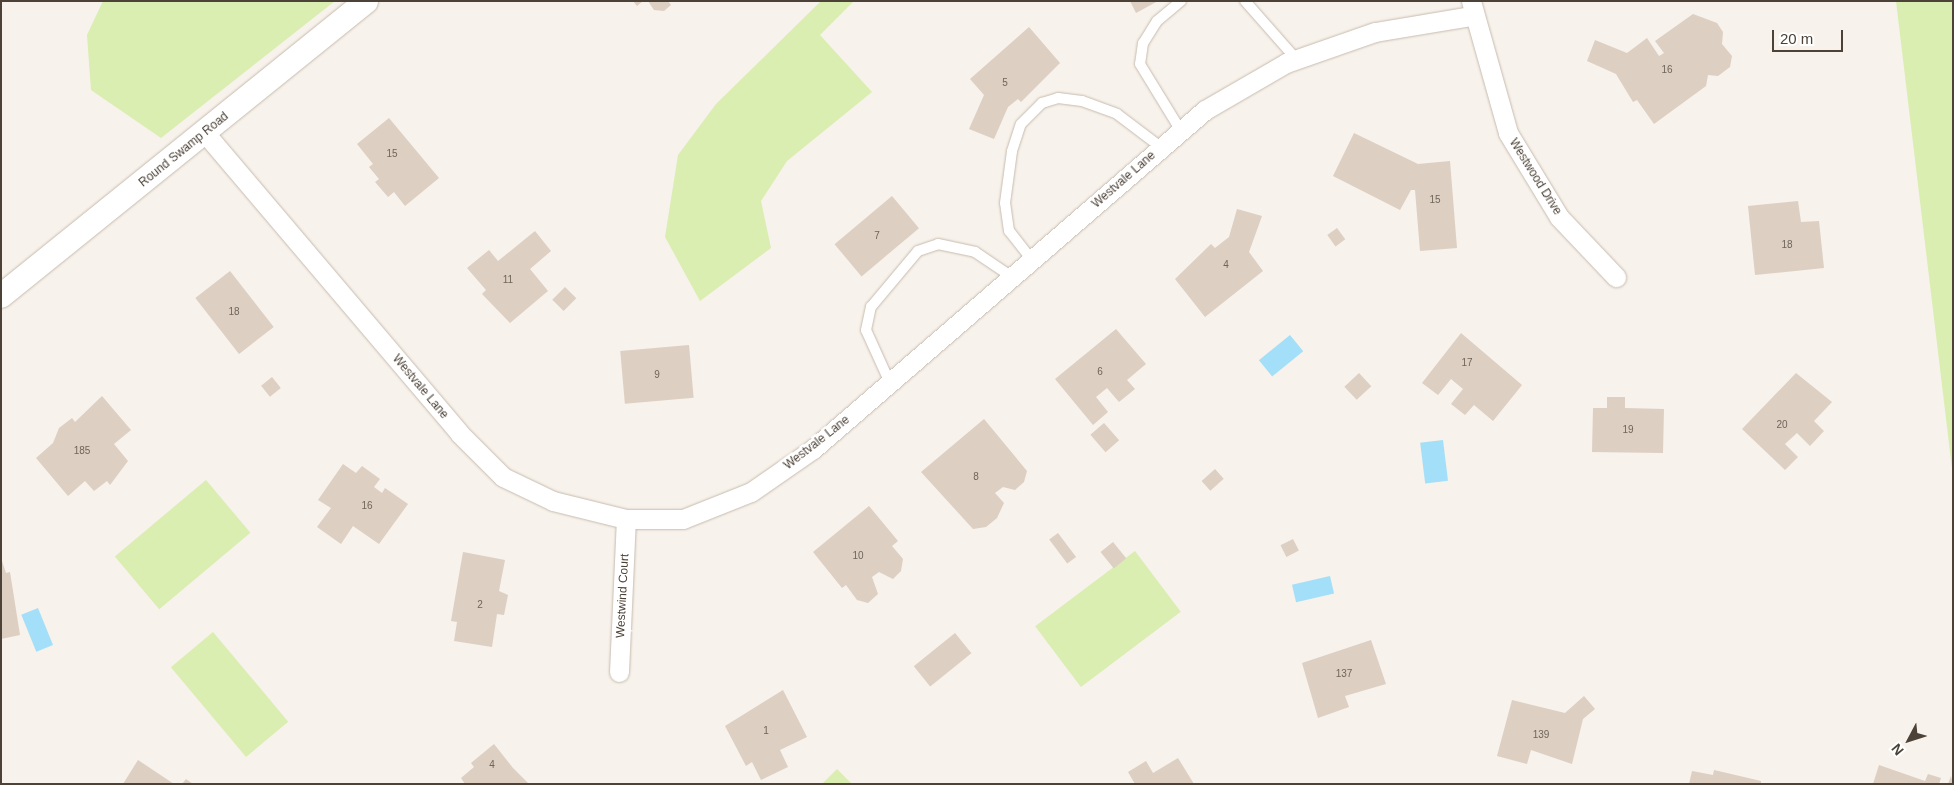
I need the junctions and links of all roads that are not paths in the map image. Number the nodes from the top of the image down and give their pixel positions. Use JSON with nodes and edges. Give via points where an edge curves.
{"nodes":[{"id":1,"x":366,"y":1,"type":"edge"},
{"id":2,"x":1180,"y":1,"type":"edge"},
{"id":3,"x":1245,"y":1,"type":"edge"},
{"id":4,"x":1472,"y":9,"type":"edge"},
{"id":5,"x":1297,"y":60,"type":"junction"},
{"id":6,"x":1182,"y":131,"type":"junction"},
{"id":7,"x":204,"y":133,"type":"junction"},
{"id":8,"x":1162,"y":148,"type":"junction"},
{"id":9,"x":1032,"y":260,"type":"junction"},
{"id":10,"x":1012,"y":277,"type":"junction"},
{"id":11,"x":1616,"y":277,"type":"dead end"},
{"id":12,"x":1,"y":296,"type":"edge"},
{"id":13,"x":890,"y":382,"type":"junction"},
{"id":14,"x":626,"y":519,"type":"junction"},
{"id":15,"x":619,"y":672,"type":"dead end"}],
"edges":[{"from":1,"to":7,"type":"street","name":"Round Swamp Road"},
{"from":2,"to":6,"type":"lane","via":[[1157,21],[1143,43],[1140,64]]},
{"from":3,"to":5,"type":"lane"},
{"from":4,"to":5,"type":"street","name":"Westvale Lane","via":[[1375,32]]},
{"from":4,"to":11,"type":"street","name":"Westwood Drive","via":[[1508,133],[1559,216]]},
{"from":5,"to":6,"type":"street","name":"Westvale Lane","via":[[1205,110]]},
{"from":6,"to":8,"type":"street","name":"Westvale Lane"},
{"from":7,"to":12,"type":"street","name":"Round Swamp Road"},
{"from":7,"to":14,"type":"street","name":"Westvale Lane","via":[[459,433],[503,477],[553,501]]},
{"from":8,"to":9,"type":"street","name":"Westvale Lane"},
{"from":8,"to":9,"type":"lane","via":[[1108,110],[1082,101],[1058,98],[1042,103],[1021,124],[1012,151],[1005,203],[1009,231]]},
{"from":9,"to":10,"type":"street","name":"Westvale Lane"},
{"from":10,"to":13,"type":"street","name":"Westvale Lane"},
{"from":10,"to":13,"type":"lane","via":[[975,252],[938,244],[918,251],[871,307],[866,330]]},
{"from":13,"to":14,"type":"street","name":"Westvale Lane","via":[[813,449],[751,492],[683,519]]},
{"from":14,"to":15,"type":"street","name":"Westwind Court"}]}
